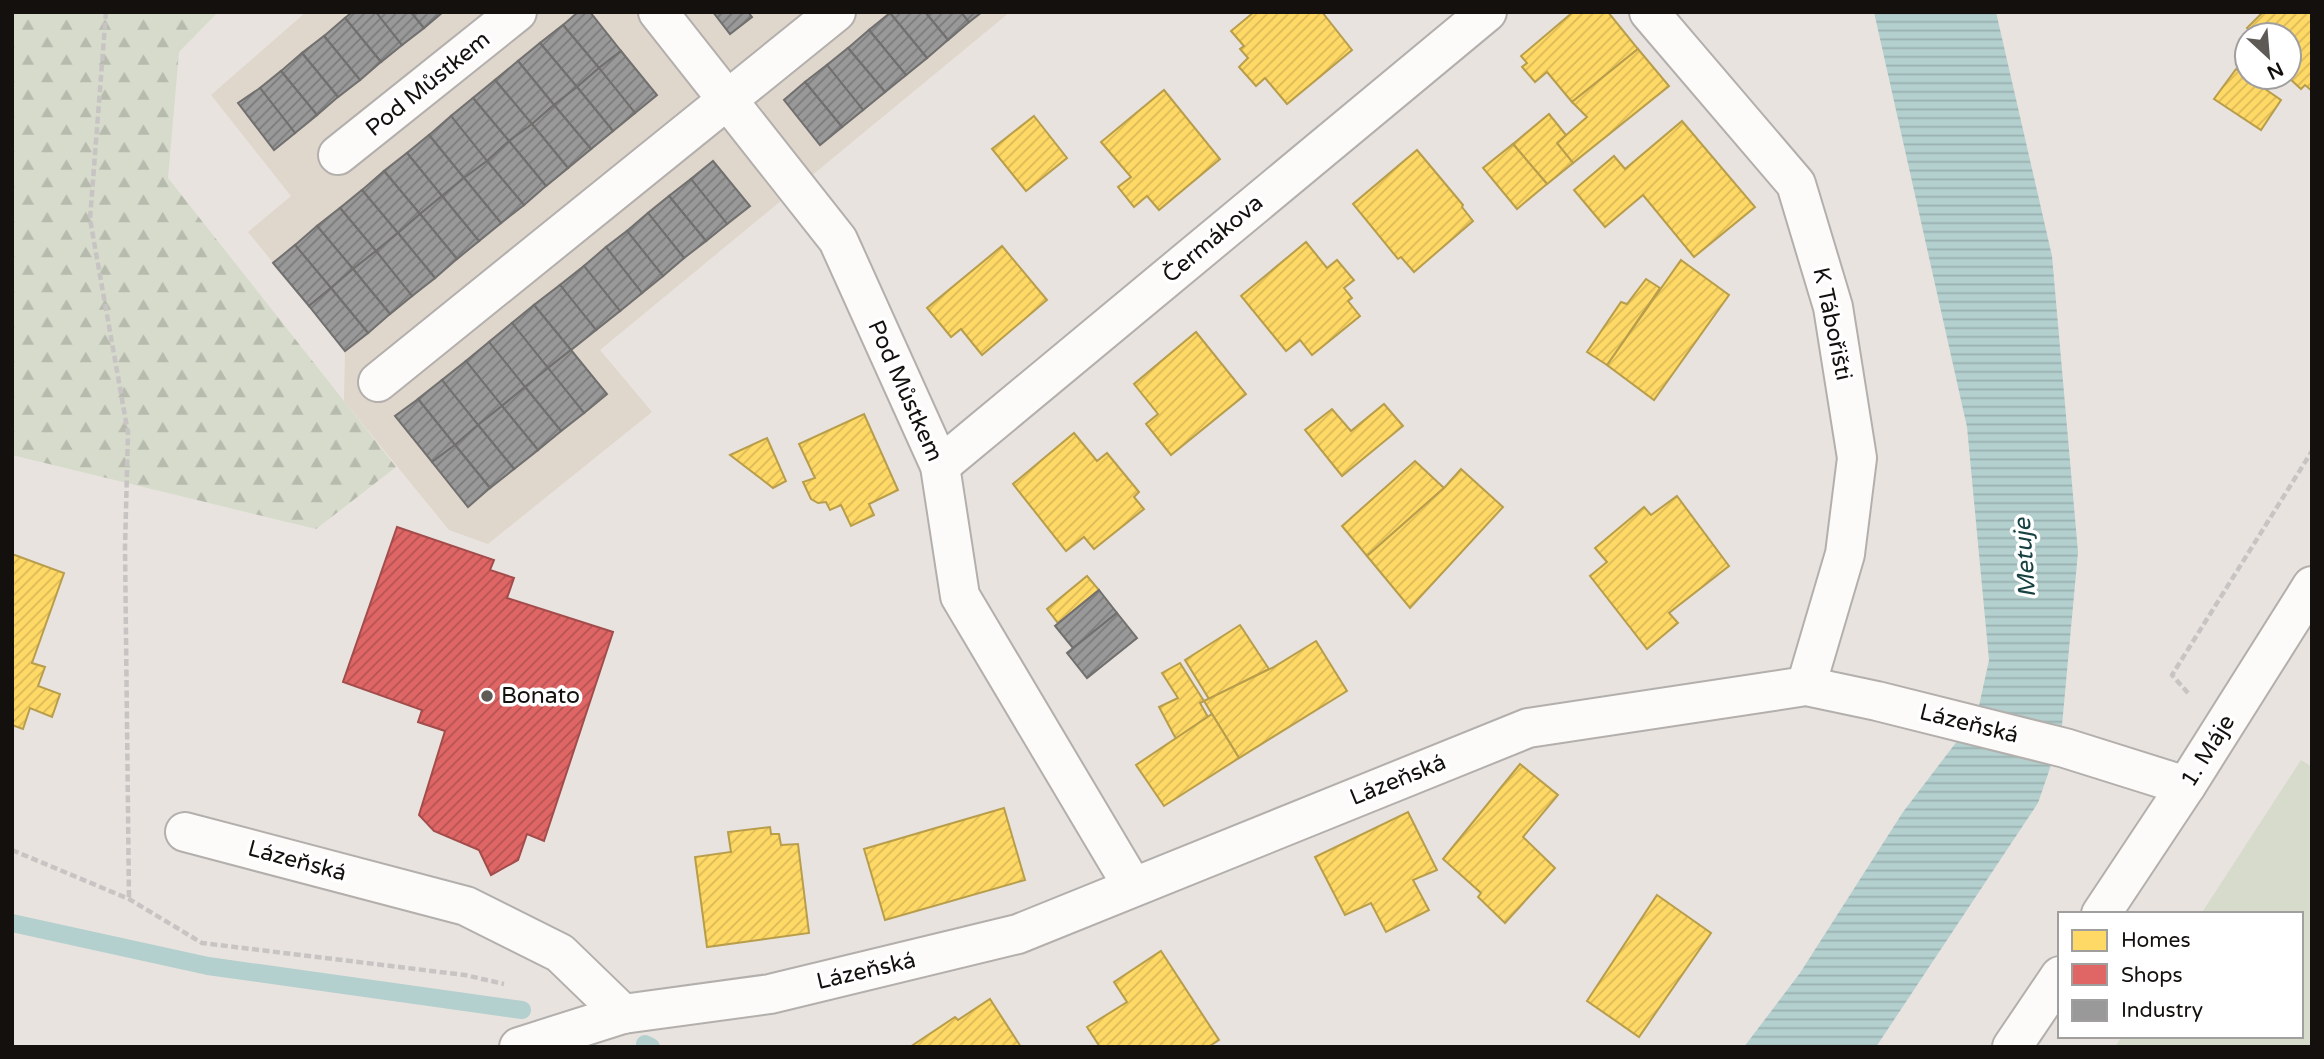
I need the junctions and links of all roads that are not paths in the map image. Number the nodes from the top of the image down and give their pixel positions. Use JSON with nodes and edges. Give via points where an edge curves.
{"nodes":[{"id":1,"x":517,"y":12,"type":"edge"},
{"id":2,"x":658,"y":12,"type":"edge"},
{"id":3,"x":836,"y":12,"type":"edge"},
{"id":4,"x":1487,"y":12,"type":"edge"},
{"id":5,"x":1649,"y":12,"type":"edge"},
{"id":6,"x":727,"y":101,"type":"junction"},
{"id":7,"x":338,"y":155,"type":"dead end"},
{"id":8,"x":378,"y":382,"type":"dead end"},
{"id":9,"x":940,"y":466,"type":"junction"},
{"id":10,"x":2312,"y":586,"type":"edge"},
{"id":11,"x":1806,"y":686,"type":"junction"},
{"id":12,"x":2186,"y":786,"type":"junction"},
{"id":13,"x":185,"y":832,"type":"dead end"},
{"id":14,"x":1133,"y":887,"type":"junction"},
{"id":15,"x":2102,"y":912,"type":"edge"},
{"id":16,"x":2058,"y":979,"type":"edge"},
{"id":17,"x":623,"y":1014,"type":"junction"},
{"id":18,"x":519,"y":1047,"type":"edge"},
{"id":19,"x":2012,"y":1047,"type":"edge"}],
"edges":[{"from":1,"to":7,"type":"street","name":"Pod Můstkem"},
{"from":2,"to":6,"type":"street","name":"Pod Můstkem"},
{"from":3,"to":6,"type":"street"},
{"from":4,"to":9,"type":"street","name":"Čermákova"},
{"from":5,"to":11,"type":"street","name":"K Tábořišti","via":[[1796,184],[1833,307],[1857,458],[1845,554]]},
{"from":6,"to":8,"type":"street"},
{"from":6,"to":9,"type":"street","name":"Pod Můstkem","via":[[838,240]]},
{"from":9,"to":14,"type":"street","name":"Pod Můstkem","via":[[960,596]]},
{"from":10,"to":12,"type":"street","name":"1. Máje"},
{"from":11,"to":12,"type":"street","name":"Lázeňská","via":[[2065,748]]},
{"from":11,"to":14,"type":"street","name":"Lázeňská","via":[[1528,728]]},
{"from":12,"to":15,"type":"street","name":"1. Máje"},
{"from":13,"to":17,"type":"street","name":"Lázeňská","via":[[466,906],[560,954]]},
{"from":14,"to":17,"type":"street","name":"Lázeňská","via":[[1018,934],[770,994]]},
{"from":16,"to":19,"type":"street"},
{"from":17,"to":18,"type":"street","name":"Lázeňská"}]}
